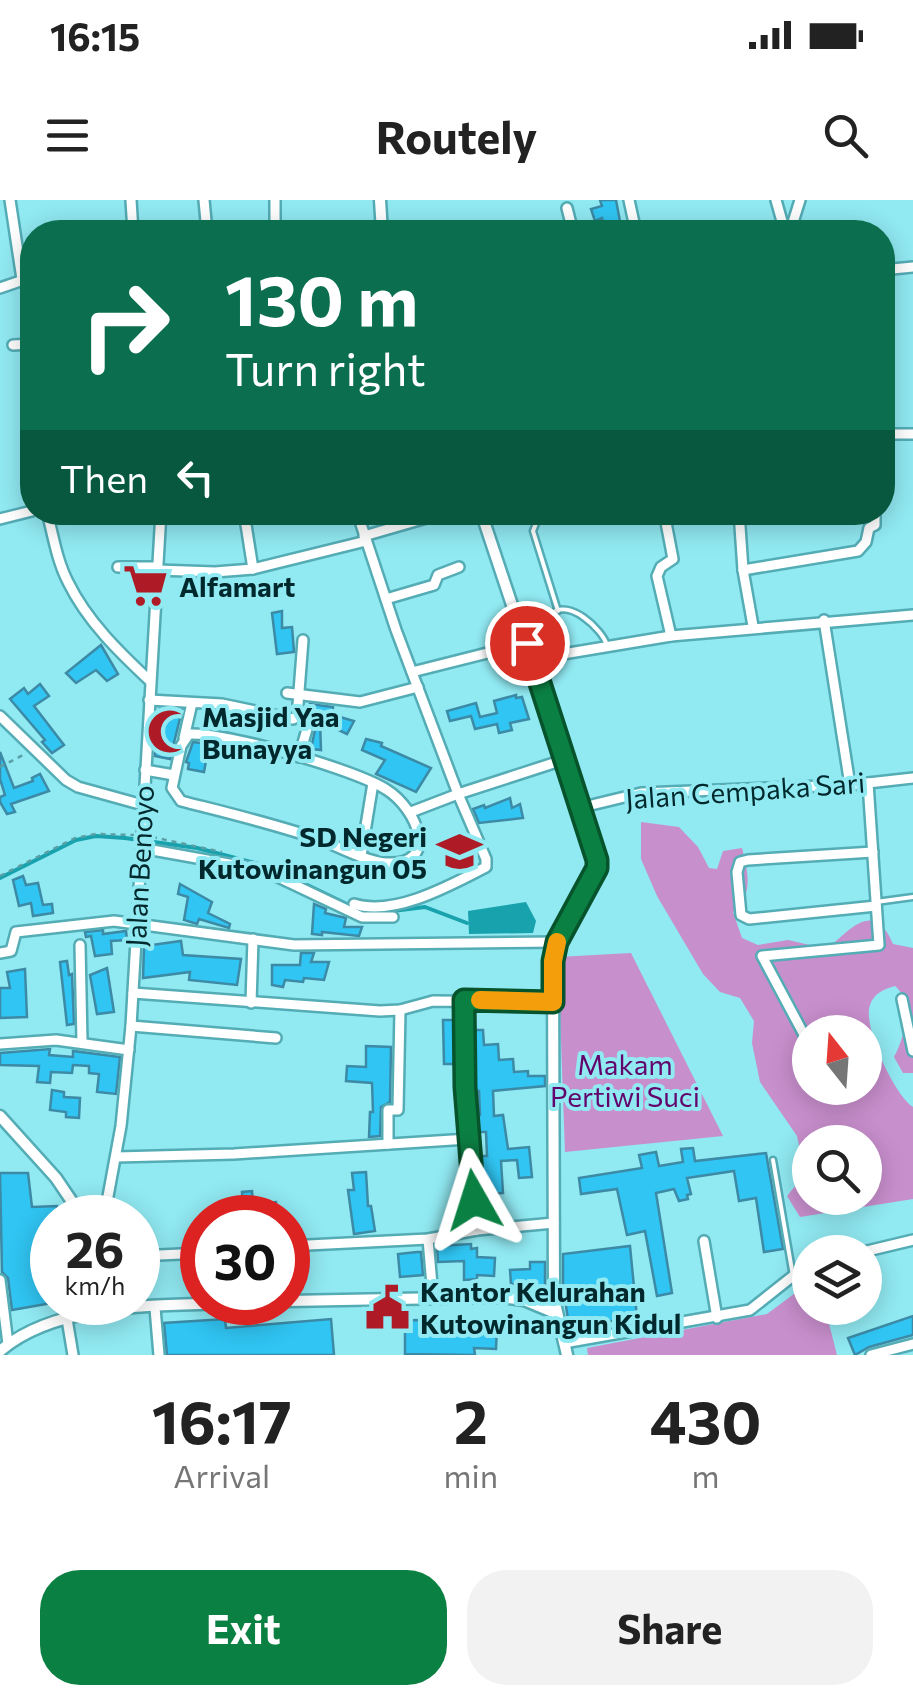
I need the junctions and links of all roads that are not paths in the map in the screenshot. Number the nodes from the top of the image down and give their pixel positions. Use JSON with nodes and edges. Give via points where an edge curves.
{"nodes":[{"id":1,"x":10,"y":200,"type":"edge"},
{"id":2,"x":567,"y":208,"type":"dead end"},
{"id":3,"x":570,"y":220,"type":"edge"},
{"id":4,"x":20,"y":246,"type":"edge"},
{"id":5,"x":20,"y":345,"type":"edge"},
{"id":6,"x":13,"y":346,"type":"dead end"},
{"id":7,"x":50,"y":525,"type":"edge"},
{"id":8,"x":160,"y":525,"type":"edge"},
{"id":9,"x":246,"y":525,"type":"edge"},
{"id":10,"x":361,"y":525,"type":"edge"},
{"id":11,"x":406,"y":525,"type":"edge"},
{"id":12,"x":486,"y":525,"type":"edge"},
{"id":13,"x":535,"y":525,"type":"edge"},
{"id":14,"x":666,"y":525,"type":"edge"},
{"id":15,"x":740,"y":525,"type":"edge"},
{"id":16,"x":875,"y":525,"type":"edge"},
{"id":17,"x":365,"y":538,"type":"junction"},
{"id":18,"x":459,"y":566,"type":"dead end"},
{"id":19,"x":118,"y":567,"type":"dead end"},
{"id":20,"x":253,"y":568,"type":"junction"},
{"id":21,"x":157,"y":569,"type":"junction"},
{"id":22,"x":743,"y":570,"type":"junction"},
{"id":23,"x":386,"y":599,"type":"junction"},
{"id":24,"x":558,"y":611,"type":"junction"},
{"id":25,"x":913,"y":615,"type":"edge"},
{"id":26,"x":824,"y":620,"type":"junction"},
{"id":27,"x":753,"y":626,"type":"junction"},
{"id":28,"x":671,"y":636,"type":"junction"},
{"id":29,"x":303,"y":640,"type":"dead end"},
{"id":30,"x":527,"y":643,"type":"junction"},
{"id":31,"x":608,"y":646,"type":"junction"},
{"id":32,"x":534,"y":659,"type":"junction"},
{"id":33,"x":412,"y":672,"type":"junction"},
{"id":34,"x":150,"y":682,"type":"junction"},
{"id":35,"x":418,"y":687,"type":"junction"},
{"id":36,"x":287,"y":693,"type":"dead end"},
{"id":37,"x":300,"y":695,"type":"junction"},
{"id":38,"x":149,"y":700,"type":"junction"},
{"id":39,"x":192,"y":703,"type":"junction"},
{"id":40,"x":0,"y":716,"type":"edge"},
{"id":41,"x":309,"y":722,"type":"dead end"},
{"id":42,"x":184,"y":738,"type":"junction"},
{"id":43,"x":299,"y":757,"type":"junction"},
{"id":44,"x":563,"y":760,"type":"junction"},
{"id":45,"x":145,"y":770,"type":"junction"},
{"id":46,"x":174,"y":776,"type":"junction"},
{"id":47,"x":913,"y":778,"type":"edge"},
{"id":48,"x":373,"y":783,"type":"junction"},
{"id":49,"x":868,"y":783,"type":"junction"},
{"id":50,"x":850,"y":785,"type":"junction"},
{"id":51,"x":458,"y":794,"type":"junction"},
{"id":52,"x":143,"y":805,"type":"junction"},
{"id":53,"x":579,"y":808,"type":"junction"},
{"id":54,"x":410,"y":812,"type":"junction"},
{"id":55,"x":141,"y":843,"type":"junction"},
{"id":56,"x":873,"y":852,"type":"junction"},
{"id":57,"x":361,"y":856,"type":"junction"},
{"id":58,"x":913,"y":897,"type":"edge"},
{"id":59,"x":354,"y":904,"type":"dead end"},
{"id":60,"x":876,"y":904,"type":"junction"},
{"id":61,"x":374,"y":913,"type":"junction"},
{"id":62,"x":393,"y":917,"type":"dead end"},
{"id":63,"x":136,"y":922,"type":"junction"},
{"id":64,"x":253,"y":939,"type":"junction"},
{"id":65,"x":557,"y":942,"type":"junction"},
{"id":66,"x":80,"y":945,"type":"dead end"},
{"id":67,"x":0,"y":953,"type":"edge"},
{"id":68,"x":133,"y":993,"type":"junction"},
{"id":69,"x":902,"y":999,"type":"dead end"},
{"id":70,"x":464,"y":1000,"type":"junction"},
{"id":71,"x":553,"y":1002,"type":"junction"},
{"id":72,"x":251,"y":1003,"type":"junction"},
{"id":73,"x":400,"y":1010,"type":"junction"},
{"id":74,"x":793,"y":1015,"type":"edge"},
{"id":75,"x":131,"y":1026,"type":"junction"},
{"id":76,"x":276,"y":1038,"type":"dead end"},
{"id":77,"x":82,"y":1042,"type":"junction"},
{"id":78,"x":0,"y":1044,"type":"edge"},
{"id":79,"x":129,"y":1050,"type":"junction"},
{"id":80,"x":913,"y":1051,"type":"edge"},
{"id":81,"x":0,"y":1116,"type":"edge"},
{"id":82,"x":468,"y":1139,"type":"junction"},
{"id":83,"x":388,"y":1144,"type":"junction"},
{"id":84,"x":116,"y":1157,"type":"junction"},
{"id":85,"x":773,"y":1160,"type":"dead end"},
{"id":86,"x":67,"y":1195,"type":"edge"},
{"id":87,"x":109,"y":1195,"type":"edge"},
{"id":88,"x":554,"y":1223,"type":"junction"},
{"id":89,"x":477,"y":1230,"type":"junction"},
{"id":90,"x":428,"y":1240,"type":"junction"},
{"id":91,"x":913,"y":1240,"type":"edge"},
{"id":92,"x":704,"y":1241,"type":"dead end"},
{"id":93,"x":310,"y":1245,"type":"edge"},
{"id":94,"x":882,"y":1247,"type":"edge"},
{"id":95,"x":792,"y":1270,"type":"edge"},
{"id":96,"x":792,"y":1277,"type":"edge"},
{"id":97,"x":0,"y":1280,"type":"edge"},
{"id":98,"x":433,"y":1297,"type":"junction"},
{"id":99,"x":310,"y":1300,"type":"edge"},
{"id":100,"x":556,"y":1313,"type":"junction"},
{"id":101,"x":717,"y":1318,"type":"junction"},
{"id":102,"x":54,"y":1325,"type":"edge"},
{"id":103,"x":68,"y":1325,"type":"edge"},
{"id":104,"x":157,"y":1325,"type":"edge"},
{"id":105,"x":4,"y":1348,"type":"edge"},
{"id":106,"x":912,"y":1348,"type":"edge"},
{"id":107,"x":565,"y":1349,"type":"edge"},
{"id":108,"x":73,"y":1355,"type":"edge"},
{"id":109,"x":160,"y":1355,"type":"edge"},
{"id":110,"x":871,"y":1355,"type":"edge"}],
"edges":[{"from":1,"to":4,"type":"street"},
{"from":2,"to":3,"type":"street"},
{"from":5,"to":6,"type":"street"},
{"from":7,"to":34,"type":"street","via":[[81,605]]},
{"from":8,"to":21,"type":"street","name":"Jalan Benoyo"},
{"from":9,"to":20,"type":"street"},
{"from":10,"to":17,"type":"street"},
{"from":11,"to":17,"type":"street"},
{"from":12,"to":30,"type":"street"},
{"from":13,"to":24,"type":"lane"},
{"from":14,"to":28,"type":"street","via":[[673,559],[657,576]]},
{"from":15,"to":22,"type":"street"},
{"from":16,"to":22,"type":"street","via":[[860,550]]},
{"from":17,"to":20,"type":"street"},
{"from":17,"to":23,"type":"street"},
{"from":18,"to":23,"type":"street","via":[[438,574],[434,585]]},
{"from":19,"to":21,"type":"street"},
{"from":20,"to":21,"type":"street"},
{"from":21,"to":34,"type":"street","name":"Jalan Benoyo"},
{"from":22,"to":27,"type":"street"},
{"from":23,"to":33,"type":"street"},
{"from":24,"to":31,"type":"lane","via":[[593,624]]},
{"from":24,"to":32,"type":"lane","via":[[540,633]]},
{"from":25,"to":26,"type":"street"},
{"from":26,"to":27,"type":"street"},
{"from":26,"to":50,"type":"street"},
{"from":27,"to":28,"type":"street"},
{"from":28,"to":31,"type":"street"},
{"from":29,"to":37,"type":"street"},
{"from":30,"to":32,"type":"street"},
{"from":30,"to":33,"type":"street"},
{"from":31,"to":32,"type":"street"},
{"from":32,"to":44,"type":"street"},
{"from":33,"to":35,"type":"street"},
{"from":34,"to":38,"type":"street","name":"Jalan Benoyo"},
{"from":35,"to":37,"type":"street","via":[[360,702]]},
{"from":35,"to":51,"type":"street"},
{"from":36,"to":37,"type":"street"},
{"from":37,"to":39,"type":"street","via":[[292,719]]},
{"from":38,"to":39,"type":"street"},
{"from":38,"to":45,"type":"street","name":"Jalan Benoyo"},
{"from":39,"to":42,"type":"street"},
{"from":40,"to":52,"type":"street","via":[[78,787]]},
{"from":41,"to":43,"type":"street"},
{"from":42,"to":43,"type":"street","via":[[196,734]]},
{"from":42,"to":46,"type":"street"},
{"from":43,"to":48,"type":"street"},
{"from":44,"to":51,"type":"street"},
{"from":44,"to":53,"type":"street"},
{"from":45,"to":46,"type":"street"},
{"from":45,"to":52,"type":"street","name":"Jalan Benoyo"},
{"from":46,"to":57,"type":"street","via":[[172,792],[181,801]]},
{"from":47,"to":49,"type":"street","name":"Jalan Cempaka Sari"},
{"from":48,"to":54,"type":"street"},
{"from":48,"to":57,"type":"street"},
{"from":49,"to":50,"type":"street","name":"Jalan Cempaka Sari"},
{"from":49,"to":56,"type":"street"},
{"from":50,"to":53,"type":"street","name":"Jalan Cempaka Sari","via":[[640,793]]},
{"from":51,"to":54,"type":"street"},
{"from":51,"to":61,"type":"street","via":[[487,866]]},
{"from":52,"to":55,"type":"street","name":"Jalan Benoyo"},
{"from":53,"to":65,"type":"street","via":[[597,868]]},
{"from":54,"to":57,"type":"street","via":[[418,850],[385,863]]},
{"from":55,"to":61,"type":"street","via":[[263,870],[358,915]]},
{"from":55,"to":63,"type":"street","name":"Jalan Benoyo"},
{"from":56,"to":60,"type":"street"},
{"from":56,"to":60,"type":"street","via":[[748,860],[737,872],[741,914],[748,919]]},
{"from":58,"to":60,"type":"lane"},
{"from":59,"to":61,"type":"street"},
{"from":60,"to":74,"type":"street","via":[[878,944],[762,956]]},
{"from":61,"to":62,"type":"street"},
{"from":63,"to":64,"type":"street"},
{"from":63,"to":67,"type":"street","via":[[16,932],[11,951]]},
{"from":63,"to":68,"type":"street","name":"Jalan Benoyo"},
{"from":64,"to":65,"type":"street","via":[[322,946]]},
{"from":64,"to":72,"type":"street"},
{"from":65,"to":71,"type":"street"},
{"from":66,"to":77,"type":"street"},
{"from":68,"to":72,"type":"street"},
{"from":68,"to":75,"type":"street","name":"Jalan Benoyo"},
{"from":69,"to":80,"type":"street"},
{"from":70,"to":71,"type":"street"},
{"from":70,"to":73,"type":"street"},
{"from":70,"to":82,"type":"street"},
{"from":71,"to":88,"type":"street"},
{"from":72,"to":73,"type":"street"},
{"from":73,"to":83,"type":"street","via":[[398,1110],[388,1110]]},
{"from":75,"to":76,"type":"street"},
{"from":75,"to":79,"type":"street","name":"Jalan Benoyo"},
{"from":77,"to":78,"type":"street"},
{"from":77,"to":79,"type":"street"},
{"from":79,"to":84,"type":"street","name":"Jalan Benoyo"},
{"from":81,"to":86,"type":"street"},
{"from":82,"to":83,"type":"street"},
{"from":82,"to":89,"type":"street"},
{"from":83,"to":84,"type":"street"},
{"from":84,"to":87,"type":"street","name":"Jalan Benoyo"},
{"from":85,"to":95,"type":"lane"},
{"from":88,"to":89,"type":"street"},
{"from":88,"to":100,"type":"street"},
{"from":89,"to":90,"type":"street"},
{"from":90,"to":93,"type":"street"},
{"from":90,"to":98,"type":"street"},
{"from":91,"to":94,"type":"street"},
{"from":92,"to":101,"type":"street"},
{"from":96,"to":101,"type":"street","via":[[750,1310]]},
{"from":97,"to":105,"type":"street"},
{"from":98,"to":99,"type":"street"},
{"from":98,"to":100,"type":"street","via":[[513,1298]]},
{"from":100,"to":107,"type":"street"},
{"from":101,"to":107,"type":"street"},
{"from":102,"to":105,"type":"street"},
{"from":103,"to":108,"type":"street"},
{"from":104,"to":109,"type":"street"},
{"from":106,"to":110,"type":"street"}]}
